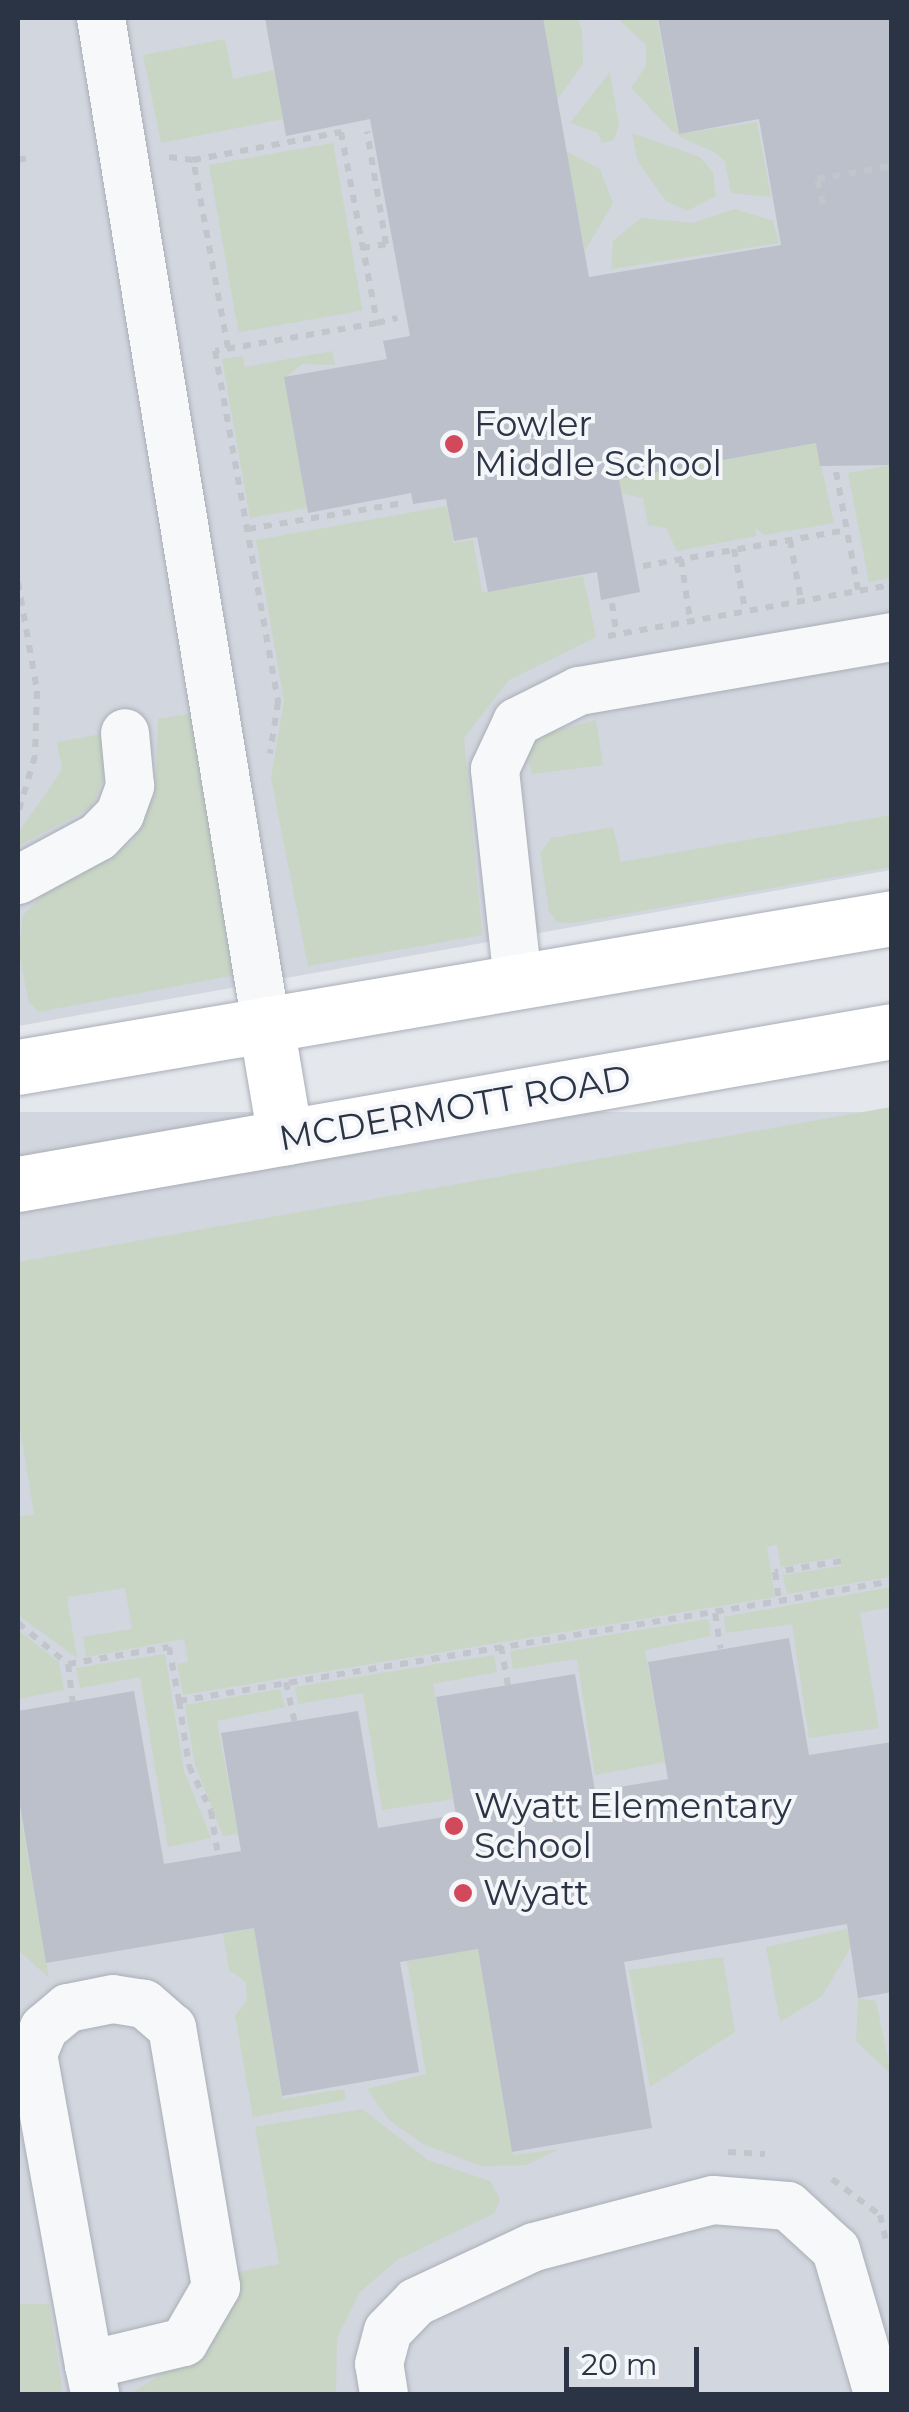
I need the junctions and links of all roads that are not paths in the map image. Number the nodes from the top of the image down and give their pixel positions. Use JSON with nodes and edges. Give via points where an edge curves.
{"nodes":[{"id":1,"x":101,"y":18,"type":"edge"},
{"id":2,"x":892,"y":637,"type":"edge"},
{"id":3,"x":125,"y":733,"type":"dead end"},
{"id":4,"x":18,"y":880,"type":"edge"},
{"id":5,"x":892,"y":918,"type":"edge"},
{"id":6,"x":518,"y":982,"type":"junction"},
{"id":7,"x":266,"y":1025,"type":"junction"},
{"id":8,"x":892,"y":1031,"type":"edge"},
{"id":9,"x":18,"y":1068,"type":"edge"},
{"id":10,"x":285,"y":1138,"type":"junction"},
{"id":11,"x":18,"y":1184,"type":"edge"},
{"id":12,"x":31,"y":2015,"type":"edge"},
{"id":13,"x":92,"y":2380,"type":"edge"},
{"id":14,"x":384,"y":2394,"type":"edge"},
{"id":15,"x":878,"y":2394,"type":"edge"}],
"edges":[{"from":1,"to":7,"type":"lane"},
{"from":2,"to":6,"type":"lane","via":[[579,691],[517,722],[495,768]]},
{"from":3,"to":4,"type":"lane","via":[[130,786],[120,814],[98,837]]},
{"from":5,"to":6,"type":"main road"},
{"from":6,"to":7,"type":"main road"},
{"from":7,"to":9,"type":"main road"},
{"from":7,"to":10,"type":"main road"},
{"from":8,"to":10,"type":"main road","name":"MCDERMOTT ROAD"},
{"from":10,"to":11,"type":"main road","name":"MCDERMOTT ROAD"},
{"from":12,"to":13,"type":"lane"},
{"from":12,"to":13,"type":"lane","via":[[112,1999],[144,2004],[172,2028],[216,2287],[184,2342]]},
{"from":14,"to":15,"type":"lane","via":[[380,2364],[388,2330],[416,2302],[534,2247],[713,2200],[752,2200],[788,2206],[836,2250]]}]}
